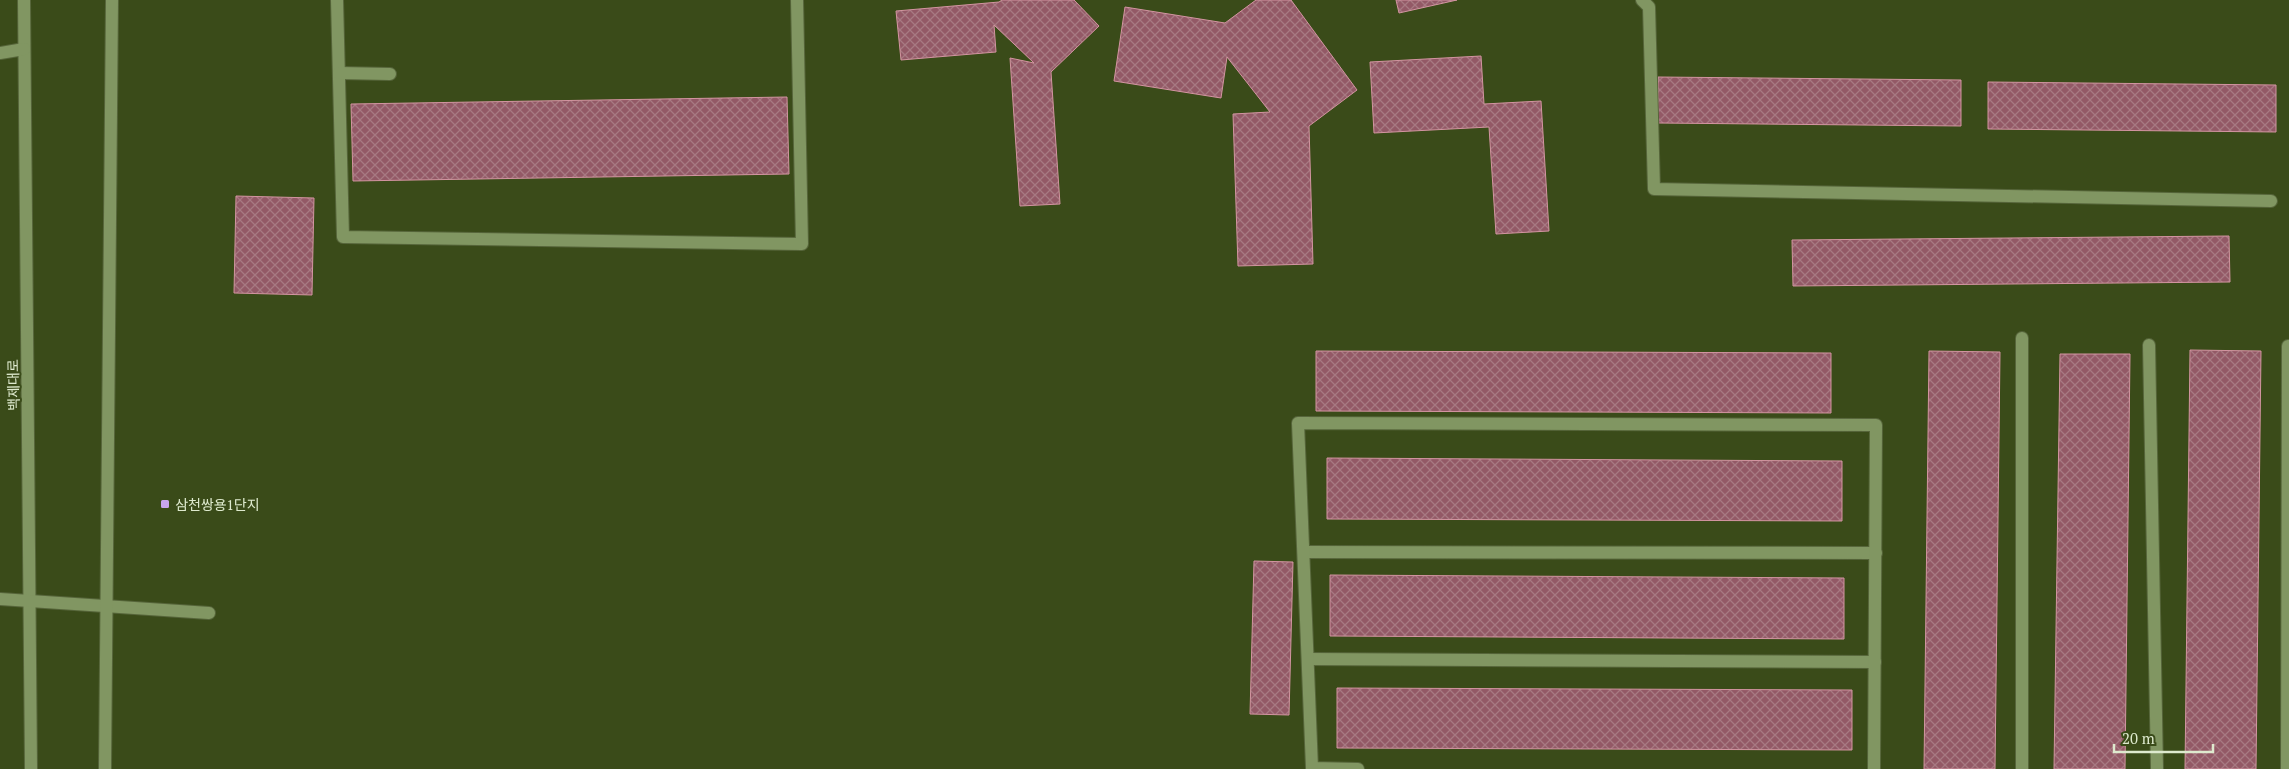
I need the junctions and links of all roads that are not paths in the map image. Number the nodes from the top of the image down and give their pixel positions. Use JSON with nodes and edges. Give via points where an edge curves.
{"nodes":[{"id":1,"x":24,"y":0,"type":"edge"},
{"id":2,"x":112,"y":0,"type":"edge"},
{"id":3,"x":337,"y":0,"type":"edge"},
{"id":4,"x":798,"y":0,"type":"edge"},
{"id":5,"x":1642,"y":0,"type":"edge"},
{"id":6,"x":24,"y":49,"type":"junction"},
{"id":7,"x":0,"y":52,"type":"edge"},
{"id":8,"x":339,"y":73,"type":"junction"},
{"id":9,"x":390,"y":74,"type":"dead end"},
{"id":10,"x":2271,"y":201,"type":"dead end"},
{"id":11,"x":2022,"y":338,"type":"dead end"},
{"id":12,"x":2149,"y":345,"type":"dead end"},
{"id":13,"x":2288,"y":346,"type":"edge"},
{"id":14,"x":1304,"y":552,"type":"junction"},
{"id":15,"x":1876,"y":553,"type":"junction"},
{"id":16,"x":0,"y":599,"type":"edge"},
{"id":17,"x":30,"y":600,"type":"junction"},
{"id":18,"x":106,"y":605,"type":"junction"},
{"id":19,"x":209,"y":613,"type":"dead end"},
{"id":20,"x":1308,"y":659,"type":"junction"},
{"id":21,"x":1875,"y":662,"type":"junction"},
{"id":22,"x":32,"y":769,"type":"edge"},
{"id":23,"x":105,"y":769,"type":"edge"},
{"id":24,"x":1358,"y":769,"type":"edge"},
{"id":25,"x":1874,"y":769,"type":"edge"},
{"id":26,"x":2022,"y":769,"type":"edge"},
{"id":27,"x":2157,"y":769,"type":"edge"},
{"id":28,"x":2287,"y":769,"type":"edge"}],
"edges":[{"from":1,"to":6,"type":"street","name":"백제대로"},
{"from":2,"to":18,"type":"street"},
{"from":3,"to":8,"type":"street"},
{"from":4,"to":8,"type":"street","via":[[802,244],[343,237]]},
{"from":5,"to":10,"type":"street","via":[[1649,7],[1654,189]]},
{"from":6,"to":7,"type":"street"},
{"from":6,"to":17,"type":"street","name":"백제대로"},
{"from":8,"to":9,"type":"street"},
{"from":11,"to":26,"type":"street"},
{"from":12,"to":27,"type":"street"},
{"from":13,"to":28,"type":"street"},
{"from":14,"to":15,"type":"street"},
{"from":14,"to":15,"type":"street","via":[[1298,423],[1876,425]]},
{"from":14,"to":20,"type":"street"},
{"from":15,"to":21,"type":"street"},
{"from":16,"to":17,"type":"street"},
{"from":17,"to":18,"type":"street"},
{"from":17,"to":22,"type":"street","name":"백제대로"},
{"from":18,"to":19,"type":"street"},
{"from":18,"to":23,"type":"street"},
{"from":20,"to":21,"type":"street"},
{"from":20,"to":24,"type":"street","via":[[1312,768]]},
{"from":21,"to":25,"type":"street"}]}
